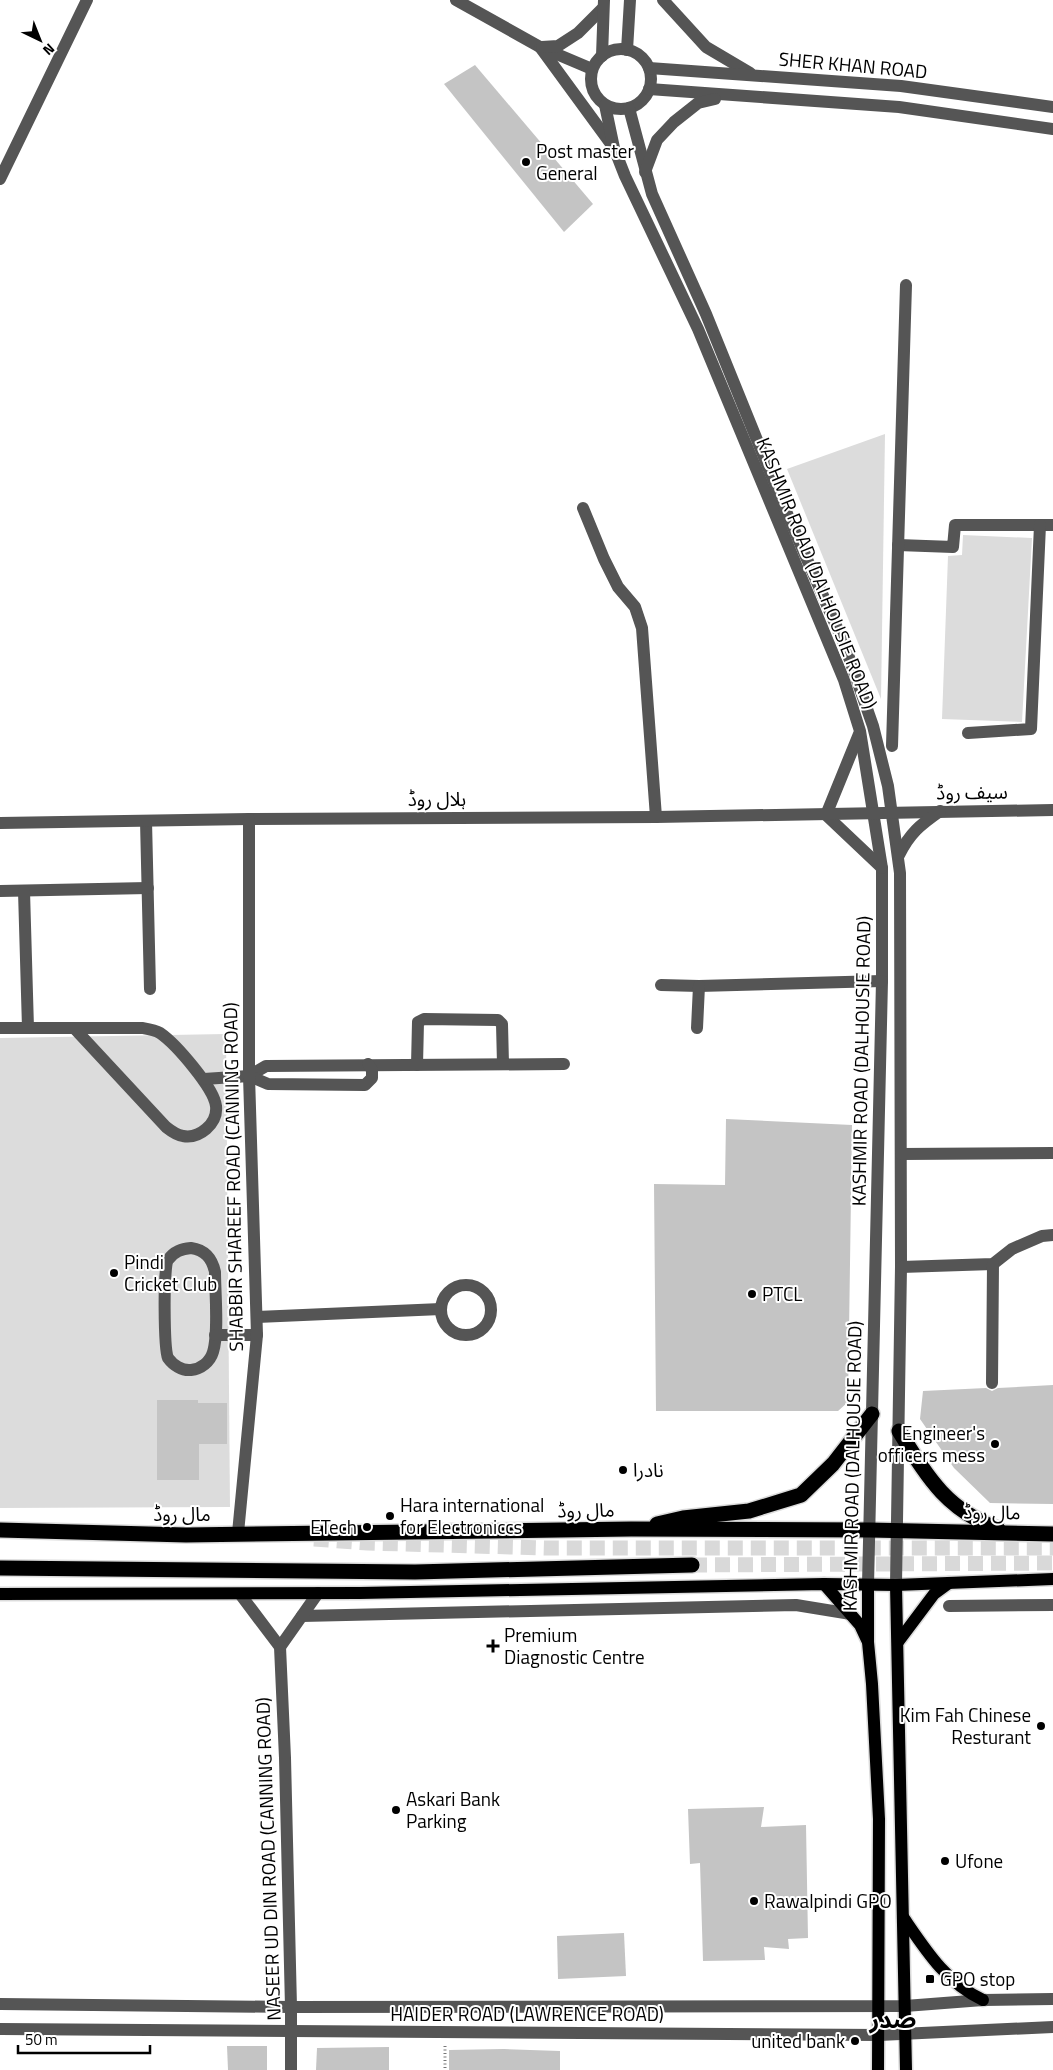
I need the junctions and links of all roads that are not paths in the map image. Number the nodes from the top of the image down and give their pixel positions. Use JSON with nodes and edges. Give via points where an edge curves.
{"nodes":[{"id":1,"x":87,"y":0,"type":"edge"},
{"id":2,"x":456,"y":0,"type":"edge"},
{"id":3,"x":630,"y":0,"type":"edge"},
{"id":4,"x":663,"y":0,"type":"edge"},
{"id":5,"x":603,"y":4,"type":"edge"},
{"id":6,"x":540,"y":47,"type":"junction"},
{"id":7,"x":627,"y":50,"type":"junction"},
{"id":8,"x":602,"y":56,"type":"junction"},
{"id":9,"x":649,"y":68,"type":"junction"},
{"id":10,"x":592,"y":69,"type":"junction"},
{"id":11,"x":754,"y":76,"type":"junction"},
{"id":12,"x":649,"y":89,"type":"junction"},
{"id":13,"x":729,"y":96,"type":"junction"},
{"id":14,"x":605,"y":105,"type":"junction"},
{"id":15,"x":1053,"y":107,"type":"edge"},
{"id":16,"x":629,"y":108,"type":"junction"},
{"id":17,"x":1053,"y":129,"type":"edge"},
{"id":18,"x":614,"y":148,"type":"junction"},
{"id":19,"x":645,"y":173,"type":"junction"},
{"id":20,"x":0,"y":179,"type":"edge"},
{"id":21,"x":906,"y":285,"type":"dead end"},
{"id":22,"x":583,"y":508,"type":"dead end"},
{"id":23,"x":1047,"y":525,"type":"edge"},
{"id":24,"x":898,"y":546,"type":"junction"},
{"id":25,"x":860,"y":731,"type":"junction"},
{"id":26,"x":968,"y":733,"type":"dead end"},
{"id":27,"x":892,"y":746,"type":"dead end"},
{"id":28,"x":1053,"y":810,"type":"edge"},
{"id":29,"x":940,"y":811,"type":"junction"},
{"id":30,"x":892,"y":812,"type":"junction"},
{"id":31,"x":873,"y":813,"type":"junction"},
{"id":32,"x":826,"y":815,"type":"junction"},
{"id":33,"x":656,"y":817,"type":"junction"},
{"id":34,"x":249,"y":819,"type":"junction"},
{"id":35,"x":146,"y":821,"type":"junction"},
{"id":36,"x":0,"y":823,"type":"edge"},
{"id":37,"x":899,"y":855,"type":"junction"},
{"id":38,"x":882,"y":868,"type":"junction"},
{"id":39,"x":148,"y":888,"type":"junction"},
{"id":40,"x":0,"y":891,"type":"edge"},
{"id":41,"x":24,"y":891,"type":"junction"},
{"id":42,"x":882,"y":981,"type":"junction"},
{"id":43,"x":661,"y":985,"type":"dead end"},
{"id":44,"x":699,"y":986,"type":"junction"},
{"id":45,"x":150,"y":989,"type":"dead end"},
{"id":46,"x":0,"y":1028,"type":"edge"},
{"id":47,"x":28,"y":1028,"type":"junction"},
{"id":48,"x":74,"y":1028,"type":"junction"},
{"id":49,"x":697,"y":1028,"type":"dead end"},
{"id":50,"x":368,"y":1064,"type":"junction"},
{"id":51,"x":503,"y":1064,"type":"junction"},
{"id":52,"x":564,"y":1064,"type":"dead end"},
{"id":53,"x":417,"y":1065,"type":"junction"},
{"id":54,"x":249,"y":1076,"type":"junction"},
{"id":55,"x":204,"y":1079,"type":"junction"},
{"id":56,"x":1053,"y":1153,"type":"edge"},
{"id":57,"x":901,"y":1154,"type":"junction"},
{"id":58,"x":1053,"y":1235,"type":"edge"},
{"id":59,"x":993,"y":1264,"type":"junction"},
{"id":60,"x":901,"y":1267,"type":"junction"},
{"id":61,"x":441,"y":1309,"type":"junction"},
{"id":62,"x":256,"y":1317,"type":"junction"},
{"id":63,"x":215,"y":1335,"type":"junction"},
{"id":64,"x":257,"y":1335,"type":"junction"},
{"id":65,"x":992,"y":1383,"type":"dead end"},
{"id":66,"x":872,"y":1414,"type":"junction"},
{"id":67,"x":899,"y":1431,"type":"junction"},
{"id":68,"x":0,"y":1530,"type":"edge"},
{"id":69,"x":631,"y":1530,"type":"junction"},
{"id":70,"x":870,"y":1530,"type":"junction"},
{"id":71,"x":896,"y":1530,"type":"junction"},
{"id":72,"x":238,"y":1533,"type":"junction"},
{"id":73,"x":1006,"y":1533,"type":"junction"},
{"id":74,"x":1053,"y":1534,"type":"edge"},
{"id":75,"x":692,"y":1565,"type":"tunnel mouth"},
{"id":76,"x":0,"y":1568,"type":"edge"},
{"id":77,"x":1053,"y":1579,"type":"edge"},
{"id":78,"x":949,"y":1583,"type":"junction"},
{"id":79,"x":824,"y":1584,"type":"junction"},
{"id":80,"x":868,"y":1585,"type":"junction"},
{"id":81,"x":896,"y":1585,"type":"junction"},
{"id":82,"x":318,"y":1593,"type":"junction"},
{"id":83,"x":0,"y":1594,"type":"edge"},
{"id":84,"x":240,"y":1594,"type":"junction"},
{"id":85,"x":1053,"y":1605,"type":"edge"},
{"id":86,"x":949,"y":1606,"type":"dead end"},
{"id":87,"x":851,"y":1614,"type":"junction"},
{"id":88,"x":302,"y":1616,"type":"junction"},
{"id":89,"x":868,"y":1642,"type":"junction"},
{"id":90,"x":898,"y":1642,"type":"junction"},
{"id":91,"x":280,"y":1647,"type":"junction"},
{"id":92,"x":903,"y":1917,"type":"junction"},
{"id":93,"x":1053,"y":1999,"type":"edge"},
{"id":94,"x":983,"y":2000,"type":"junction"},
{"id":95,"x":0,"y":2004,"type":"edge"},
{"id":96,"x":879,"y":2006,"type":"junction"},
{"id":97,"x":905,"y":2006,"type":"junction"},
{"id":98,"x":291,"y":2008,"type":"junction"},
{"id":99,"x":1053,"y":2027,"type":"edge"},
{"id":100,"x":0,"y":2029,"type":"edge"},
{"id":101,"x":291,"y":2031,"type":"junction"},
{"id":102,"x":904,"y":2034,"type":"junction"},
{"id":103,"x":879,"y":2035,"type":"junction"},
{"id":104,"x":291,"y":2070,"type":"edge"},
{"id":105,"x":878,"y":2070,"type":"edge"},
{"id":106,"x":906,"y":2070,"type":"edge"}],
"edges":[{"from":1,"to":20,"type":"street"},
{"from":2,"to":6,"type":"street"},
{"from":3,"to":7,"type":"street"},
{"from":4,"to":11,"type":"street","via":[[706,47]]},
{"from":5,"to":6,"type":"street","via":[[578,34],[558,46]]},
{"from":5,"to":8,"type":"street"},
{"from":6,"to":10,"type":"street"},
{"from":6,"to":18,"type":"street"},
{"from":7,"to":8,"type":"street","via":[[614,50]]},
{"from":7,"to":9,"type":"street","via":[[643,58]]},
{"from":8,"to":10,"type":"street"},
{"from":9,"to":11,"type":"street","name":"SHER KHAN ROAD"},
{"from":9,"to":12,"type":"street"},
{"from":10,"to":14,"type":"street","via":[[592,89]]},
{"from":11,"to":15,"type":"street","name":"SHER KHAN ROAD","via":[[901,86]]},
{"from":12,"to":13,"type":"street","name":"SHER KHAN ROAD"},
{"from":12,"to":16,"type":"street","via":[[642,101]]},
{"from":13,"to":17,"type":"street","name":"SHER KHAN ROAD","via":[[899,107]]},
{"from":13,"to":19,"type":"street","via":[[698,103],[674,122],[657,140]]},
{"from":14,"to":16,"type":"street","via":[[621,110]]},
{"from":14,"to":18,"type":"street","name":"KASHMIR ROAD (DALHOUSIE ROAD)"},
{"from":16,"to":19,"type":"street","name":"KASHMIR ROAD (DALHOUSIE ROAD)"},
{"from":18,"to":25,"type":"street","name":"KASHMIR ROAD (DALHOUSIE ROAD)","via":[[698,329],[844,680]]},
{"from":19,"to":30,"type":"street","name":"KASHMIR ROAD (DALHOUSIE ROAD)","via":[[845,646],[873,726]]},
{"from":21,"to":24,"type":"street"},
{"from":22,"to":33,"type":"street","via":[[604,559],[618,587],[635,607],[642,628]]},
{"from":23,"to":24,"type":"street","via":[[955,525],[953,546]]},
{"from":23,"to":26,"type":"street","via":[[1031,729]]},
{"from":24,"to":27,"type":"street"},
{"from":25,"to":31,"type":"street","name":"KASHMIR ROAD (DALHOUSIE ROAD)"},
{"from":25,"to":32,"type":"street"},
{"from":28,"to":29,"type":"street","name":"سیف روڈ"},
{"from":29,"to":30,"type":"street","name":"سیف روڈ"},
{"from":29,"to":37,"type":"street","via":[[907,838]]},
{"from":30,"to":31,"type":"street","name":"سیف روڈ"},
{"from":30,"to":37,"type":"street","name":"KASHMIR ROAD (DALHOUSIE ROAD)"},
{"from":31,"to":32,"type":"street","name":"ہلال روڈ"},
{"from":31,"to":38,"type":"street","name":"KASHMIR ROAD (DALHOUSIE ROAD)"},
{"from":32,"to":33,"type":"street","name":"ہلال روڈ"},
{"from":32,"to":38,"type":"street"},
{"from":33,"to":34,"type":"street","name":"ہلال روڈ"},
{"from":34,"to":35,"type":"street","name":"ہلال روڈ"},
{"from":34,"to":54,"type":"street","name":"SHABBIR SHAREEF ROAD (CANNING ROAD)"},
{"from":35,"to":36,"type":"street","name":"ہلال روڈ"},
{"from":35,"to":39,"type":"street"},
{"from":37,"to":57,"type":"street","name":"KASHMIR ROAD (DALHOUSIE ROAD)"},
{"from":38,"to":42,"type":"street","name":"KASHMIR ROAD (DALHOUSIE ROAD)"},
{"from":39,"to":41,"type":"street"},
{"from":39,"to":45,"type":"street"},
{"from":40,"to":41,"type":"street"},
{"from":41,"to":47,"type":"street"},
{"from":42,"to":44,"type":"street"},
{"from":42,"to":66,"type":"street","name":"KASHMIR ROAD (DALHOUSIE ROAD)"},
{"from":43,"to":44,"type":"street"},
{"from":44,"to":49,"type":"street"},
{"from":46,"to":47,"type":"street"},
{"from":47,"to":48,"type":"street"},
{"from":48,"to":55,"type":"street","via":[[142,1028],[159,1032]]},
{"from":48,"to":55,"type":"street","via":[[174,1134],[192,1136],[203,1132],[212,1123],[216,1106]]},
{"from":50,"to":53,"type":"street"},
{"from":50,"to":54,"type":"street","via":[[266,1066]]},
{"from":50,"to":54,"type":"street","via":[[372,1078],[365,1085],[268,1084]]},
{"from":51,"to":52,"type":"street"},
{"from":51,"to":53,"type":"street"},
{"from":51,"to":53,"type":"street","via":[[502,1024],[498,1020],[424,1020],[418,1022]]},
{"from":54,"to":55,"type":"street"},
{"from":54,"to":62,"type":"street","name":"SHABBIR SHAREEF ROAD (CANNING ROAD)"},
{"from":56,"to":57,"type":"street"},
{"from":57,"to":60,"type":"street","name":"KASHMIR ROAD (DALHOUSIE ROAD)"},
{"from":58,"to":59,"type":"street","via":[[1042,1236],[1012,1249]]},
{"from":59,"to":60,"type":"street"},
{"from":59,"to":65,"type":"street"},
{"from":60,"to":67,"type":"street","name":"KASHMIR ROAD (DALHOUSIE ROAD)"},
{"from":61,"to":61,"type":"street","via":[[450,1291],[470,1285],[487,1296],[491,1316],[478,1333],[458,1334],[443,1320]]},
{"from":61,"to":62,"type":"street"},
{"from":62,"to":64,"type":"street","name":"SHABBIR SHAREEF ROAD (CANNING ROAD)"},
{"from":63,"to":63,"type":"street","via":[[213,1263],[196,1248],[174,1253],[165,1267],[166,1352],[169,1360],[178,1367],[199,1368],[209,1361]]},
{"from":63,"to":64,"type":"street"},
{"from":64,"to":72,"type":"street","name":"SHABBIR SHAREEF ROAD (CANNING ROAD)"},
{"from":66,"to":69,"type":"highway","via":[[833,1464],[801,1496],[749,1511],[683,1518]]},
{"from":66,"to":70,"type":"street","name":"KASHMIR ROAD (DALHOUSIE ROAD)"},
{"from":67,"to":71,"type":"street","name":"KASHMIR ROAD (DALHOUSIE ROAD)"},
{"from":67,"to":73,"type":"highway","via":[[928,1477],[959,1510]]},
{"from":68,"to":72,"type":"highway","name":"مال روڈ","via":[[186,1535]]},
{"from":69,"to":70,"type":"highway","name":"مال روڈ"},
{"from":69,"to":72,"type":"highway","name":"مال روڈ"},
{"from":70,"to":71,"type":"highway","name":"مال روڈ"},
{"from":70,"to":80,"type":"street","name":"KASHMIR ROAD (DALHOUSIE ROAD)"},
{"from":71,"to":73,"type":"highway","name":"مال روڈ"},
{"from":71,"to":81,"type":"street","name":"KASHMIR ROAD (DALHOUSIE ROAD)"},
{"from":73,"to":74,"type":"highway","name":"مال روڈ"},
{"from":75,"to":76,"type":"highway","via":[[415,1572]]},
{"from":77,"to":78,"type":"main road"},
{"from":78,"to":81,"type":"main road"},
{"from":78,"to":90,"type":"main road","via":[[934,1594]]},
{"from":79,"to":80,"type":"main road"},
{"from":79,"to":82,"type":"main road"},
{"from":79,"to":87,"type":"main road"},
{"from":80,"to":81,"type":"main road"},
{"from":80,"to":89,"type":"main road","name":"KASHMIR ROAD (DALHOUSIE ROAD)"},
{"from":81,"to":90,"type":"main road","name":"KASHMIR ROAD (DALHOUSIE ROAD)"},
{"from":82,"to":84,"type":"main road"},
{"from":82,"to":88,"type":"street"},
{"from":83,"to":84,"type":"main road"},
{"from":84,"to":91,"type":"street"},
{"from":85,"to":86,"type":"street"},
{"from":87,"to":88,"type":"street","via":[[796,1605]]},
{"from":87,"to":89,"type":"main road"},
{"from":88,"to":91,"type":"street"},
{"from":89,"to":96,"type":"main road","name":"KASHMIR ROAD (DALHOUSIE ROAD)","via":[[879,1819]]},
{"from":90,"to":92,"type":"main road","name":"KASHMIR ROAD (DALHOUSIE ROAD)"},
{"from":91,"to":98,"type":"street","name":"NASEER UD DIN ROAD (CANNING ROAD)"},
{"from":92,"to":94,"type":"main road","via":[[951,1980]]},
{"from":92,"to":97,"type":"main road","name":"KASHMIR ROAD (DALHOUSIE ROAD)"},
{"from":93,"to":94,"type":"street"},
{"from":94,"to":97,"type":"street"},
{"from":95,"to":98,"type":"street"},
{"from":96,"to":97,"type":"street"},
{"from":96,"to":98,"type":"street"},
{"from":96,"to":103,"type":"main road","name":"KASHMIR ROAD (DALHOUSIE ROAD)"},
{"from":97,"to":102,"type":"main road","name":"KASHMIR ROAD (DALHOUSIE ROAD)"},
{"from":98,"to":101,"type":"street","name":"NASEER UD DIN ROAD (CANNING ROAD)"},
{"from":99,"to":102,"type":"street","name":"HAIDER ROAD (LAWRENCE ROAD)"},
{"from":100,"to":101,"type":"street","name":"HAIDER ROAD (LAWRENCE ROAD)"},
{"from":101,"to":103,"type":"street","name":"HAIDER ROAD (LAWRENCE ROAD)"},
{"from":101,"to":104,"type":"street","name":"NASEER UD DIN ROAD (CANNING ROAD)"},
{"from":102,"to":103,"type":"street","name":"HAIDER ROAD (LAWRENCE ROAD)"},
{"from":102,"to":106,"type":"main road","name":"KASHMIR ROAD (DALHOUSIE ROAD)"},
{"from":103,"to":105,"type":"main road","name":"KASHMIR ROAD (DALHOUSIE ROAD)"}]}
